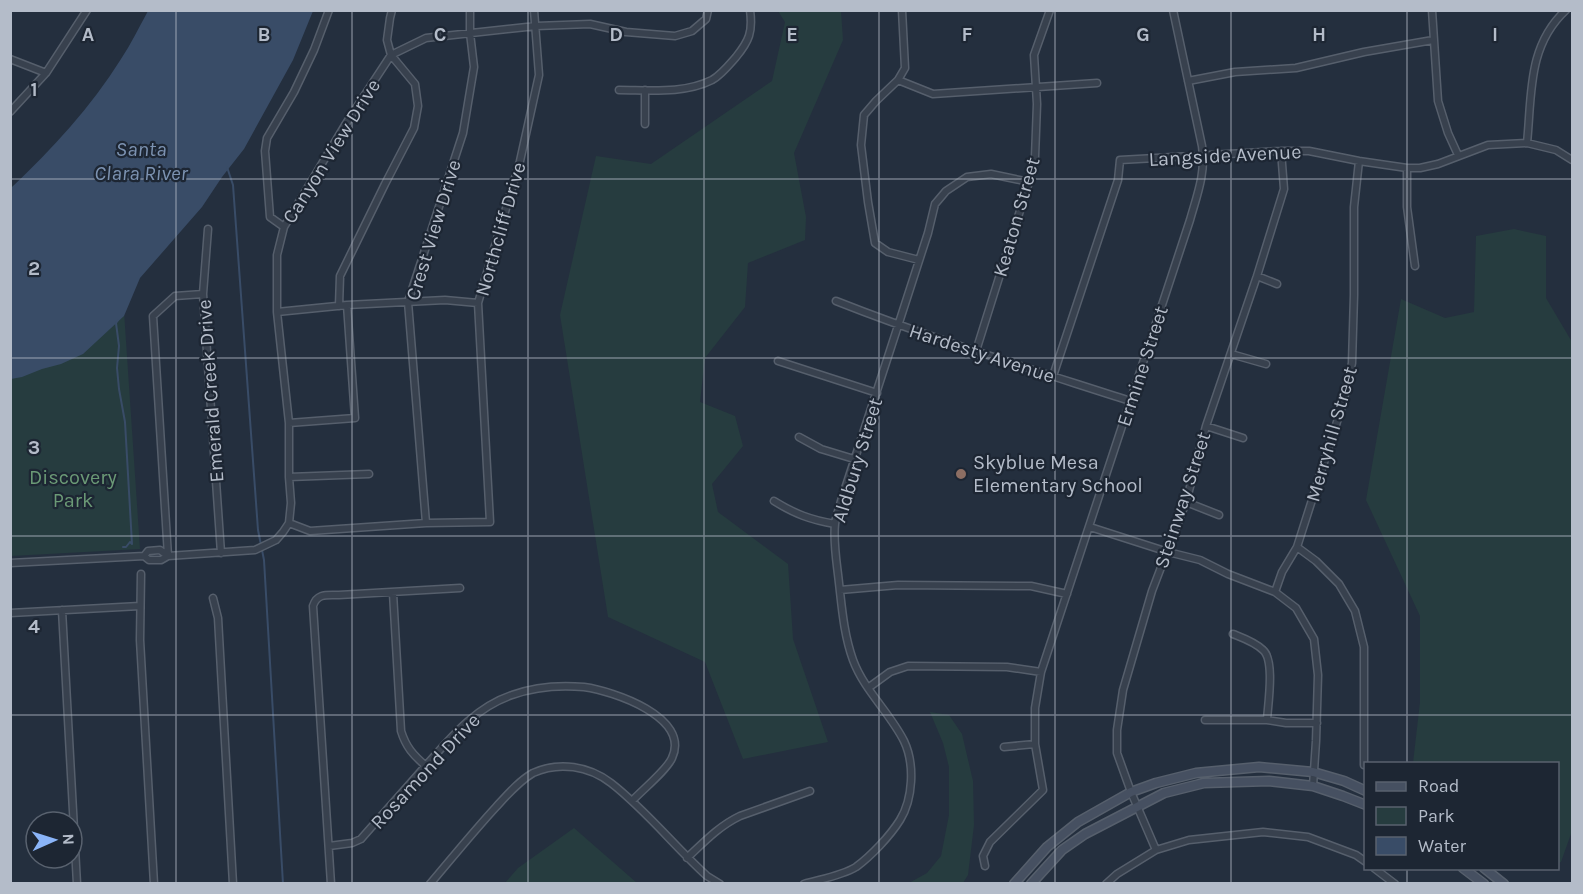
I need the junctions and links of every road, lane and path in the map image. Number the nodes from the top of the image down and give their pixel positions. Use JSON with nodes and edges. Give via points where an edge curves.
{"nodes":[{"id":1,"x":87,"y":10,"type":"edge"},
{"id":2,"x":329,"y":10,"type":"edge"},
{"id":3,"x":392,"y":10,"type":"edge"},
{"id":4,"x":470,"y":10,"type":"edge"},
{"id":5,"x":534,"y":10,"type":"edge"},
{"id":6,"x":708,"y":10,"type":"edge"},
{"id":7,"x":750,"y":10,"type":"edge"},
{"id":8,"x":902,"y":10,"type":"edge"},
{"id":9,"x":1050,"y":10,"type":"edge"},
{"id":10,"x":1173,"y":10,"type":"edge"},
{"id":11,"x":1432,"y":10,"type":"edge"},
{"id":12,"x":1566,"y":10,"type":"edge"},
{"id":13,"x":536,"y":26,"type":"junction"},
{"id":14,"x":470,"y":33,"type":"junction"},
{"id":15,"x":1433,"y":40,"type":"junction"},
{"id":16,"x":391,"y":55,"type":"junction"},
{"id":17,"x":10,"y":59,"type":"edge"},
{"id":18,"x":46,"y":73,"type":"junction"},
{"id":19,"x":898,"y":80,"type":"junction"},
{"id":20,"x":1188,"y":81,"type":"junction"},
{"id":21,"x":1097,"y":83,"type":"dead end"},
{"id":22,"x":1036,"y":88,"type":"junction"},
{"id":23,"x":619,"y":90,"type":"dead end"},
{"id":24,"x":645,"y":90,"type":"junction"},
{"id":25,"x":10,"y":112,"type":"edge"},
{"id":26,"x":645,"y":124,"type":"dead end"},
{"id":27,"x":1527,"y":143,"type":"junction"},
{"id":28,"x":1281,"y":151,"type":"junction"},
{"id":29,"x":1458,"y":155,"type":"junction"},
{"id":30,"x":1204,"y":156,"type":"junction"},
{"id":31,"x":1572,"y":160,"type":"edge"},
{"id":32,"x":1359,"y":161,"type":"junction"},
{"id":33,"x":1407,"y":168,"type":"junction"},
{"id":34,"x":1029,"y":182,"type":"junction"},
{"id":35,"x":284,"y":227,"type":"junction"},
{"id":36,"x":208,"y":230,"type":"dead end"},
{"id":37,"x":919,"y":260,"type":"junction"},
{"id":38,"x":1415,"y":266,"type":"dead end"},
{"id":39,"x":1257,"y":276,"type":"junction"},
{"id":40,"x":1278,"y":284,"type":"dead end"},
{"id":41,"x":203,"y":294,"type":"junction"},
{"id":42,"x":836,"y":301,"type":"dead end"},
{"id":43,"x":408,"y":302,"type":"junction"},
{"id":44,"x":478,"y":303,"type":"junction"},
{"id":45,"x":343,"y":306,"type":"junction"},
{"id":46,"x":277,"y":312,"type":"junction"},
{"id":47,"x":898,"y":325,"type":"junction"},
{"id":48,"x":976,"y":351,"type":"junction"},
{"id":49,"x":1231,"y":354,"type":"junction"},
{"id":50,"x":778,"y":361,"type":"dead end"},
{"id":51,"x":1266,"y":364,"type":"dead end"},
{"id":52,"x":1053,"y":376,"type":"junction"},
{"id":53,"x":877,"y":393,"type":"junction"},
{"id":54,"x":1130,"y":401,"type":"junction"},
{"id":55,"x":289,"y":423,"type":"junction"},
{"id":56,"x":1206,"y":426,"type":"junction"},
{"id":57,"x":799,"y":437,"type":"dead end"},
{"id":58,"x":1243,"y":438,"type":"dead end"},
{"id":59,"x":854,"y":459,"type":"junction"},
{"id":60,"x":369,"y":474,"type":"dead end"},
{"id":61,"x":289,"y":477,"type":"junction"},
{"id":62,"x":774,"y":501,"type":"dead end"},
{"id":63,"x":1186,"y":501,"type":"junction"},
{"id":64,"x":1219,"y":515,"type":"dead end"},
{"id":65,"x":289,"y":523,"type":"junction"},
{"id":66,"x":426,"y":523,"type":"junction"},
{"id":67,"x":835,"y":524,"type":"junction"},
{"id":68,"x":1090,"y":527,"type":"junction"},
{"id":69,"x":1297,"y":547,"type":"junction"},
{"id":70,"x":1168,"y":552,"type":"junction"},
{"id":71,"x":221,"y":553,"type":"junction"},
{"id":72,"x":168,"y":556,"type":"junction"},
{"id":73,"x":10,"y":563,"type":"edge"},
{"id":74,"x":141,"y":574,"type":"dead end"},
{"id":75,"x":460,"y":588,"type":"dead end"},
{"id":76,"x":840,"y":590,"type":"junction"},
{"id":77,"x":393,"y":592,"type":"junction"},
{"id":78,"x":1275,"y":592,"type":"junction"},
{"id":79,"x":1067,"y":594,"type":"junction"},
{"id":80,"x":213,"y":598,"type":"dead end"},
{"id":81,"x":140,"y":606,"type":"junction"},
{"id":82,"x":62,"y":610,"type":"junction"},
{"id":83,"x":10,"y":613,"type":"edge"},
{"id":84,"x":1233,"y":634,"type":"dead end"},
{"id":85,"x":1041,"y":672,"type":"junction"},
{"id":86,"x":868,"y":688,"type":"junction"},
{"id":87,"x":1205,"y":720,"type":"dead end"},
{"id":88,"x":1267,"y":720,"type":"junction"},
{"id":89,"x":1317,"y":723,"type":"junction"},
{"id":90,"x":1035,"y":744,"type":"junction"},
{"id":91,"x":1004,"y":747,"type":"dead end"},
{"id":92,"x":426,"y":765,"type":"junction"},
{"id":93,"x":1364,"y":765,"type":"edge"},
{"id":94,"x":1313,"y":772,"type":"junction"},
{"id":95,"x":1313,"y":786,"type":"junction"},
{"id":96,"x":810,"y":791,"type":"dead end"},
{"id":97,"x":1364,"y":791,"type":"edge"},
{"id":98,"x":1131,"y":792,"type":"junction"},
{"id":99,"x":632,"y":801,"type":"junction"},
{"id":100,"x":1364,"y":805,"type":"edge"},
{"id":101,"x":1137,"y":806,"type":"junction"},
{"id":102,"x":329,"y":846,"type":"junction"},
{"id":103,"x":1156,"y":850,"type":"junction"},
{"id":104,"x":687,"y":858,"type":"junction"},
{"id":105,"x":1364,"y":861,"type":"edge"},
{"id":106,"x":985,"y":866,"type":"dead end"},
{"id":107,"x":1377,"y":870,"type":"edge"},
{"id":108,"x":1466,"y":870,"type":"edge"},
{"id":109,"x":1486,"y":870,"type":"edge"},
{"id":110,"x":77,"y":884,"type":"edge"},
{"id":111,"x":154,"y":884,"type":"edge"},
{"id":112,"x":233,"y":884,"type":"edge"},
{"id":113,"x":331,"y":884,"type":"edge"},
{"id":114,"x":430,"y":884,"type":"edge"},
{"id":115,"x":720,"y":884,"type":"edge"},
{"id":116,"x":804,"y":884,"type":"edge"},
{"id":117,"x":1014,"y":884,"type":"edge"},
{"id":118,"x":1031,"y":884,"type":"edge"},
{"id":119,"x":1106,"y":884,"type":"edge"},
{"id":120,"x":1395,"y":884,"type":"edge"},
{"id":121,"x":1484,"y":884,"type":"edge"},
{"id":122,"x":1504,"y":884,"type":"edge"}],
"edges":[{"from":1,"to":18,"type":"street"},
{"from":2,"to":35,"type":"street","via":[[294,92],[267,138],[270,217]]},
{"from":3,"to":16,"type":"street","via":[[387,40]]},
{"from":4,"to":14,"type":"street","name":"Crest View Drive"},
{"from":5,"to":13,"type":"street","name":"Northcliff Drive"},
{"from":6,"to":13,"type":"street","via":[[706,19],[692,31],[675,36],[626,33],[590,24]]},
{"from":7,"to":24,"type":"street","via":[[749,38],[713,79],[685,89]]},
{"from":8,"to":19,"type":"street","via":[[905,68]]},
{"from":9,"to":22,"type":"street","name":"Keaton Street","via":[[1034,55]]},
{"from":10,"to":20,"type":"street","name":"Ermine Street"},
{"from":11,"to":15,"type":"street"},
{"from":12,"to":27,"type":"street","via":[[1555,21],[1540,49],[1531,80]]},
{"from":13,"to":14,"type":"street"},
{"from":13,"to":44,"type":"street","name":"Northcliff Drive","via":[[539,75],[520,161]]},
{"from":14,"to":16,"type":"street","via":[[426,38]]},
{"from":14,"to":43,"type":"street","name":"Crest View Drive","via":[[474,67],[463,133]]},
{"from":15,"to":20,"type":"street","via":[[1296,68],[1235,72]]},
{"from":15,"to":29,"type":"street","via":[[1438,101]]},
{"from":16,"to":35,"type":"street","name":"Canyon View Drive"},
{"from":16,"to":45,"type":"street","via":[[415,84],[418,106],[414,128],[340,276]]},
{"from":17,"to":18,"type":"street"},
{"from":18,"to":25,"type":"street"},
{"from":19,"to":22,"type":"street","via":[[933,94]]},
{"from":19,"to":37,"type":"street","via":[[864,115],[861,145],[875,243],[888,252]]},
{"from":20,"to":30,"type":"street","name":"Ermine Street"},
{"from":21,"to":22,"type":"street"},
{"from":22,"to":34,"type":"street","name":"Keaton Street","via":[[1035,157]]},
{"from":23,"to":24,"type":"street"},
{"from":24,"to":26,"type":"street"},
{"from":27,"to":29,"type":"street","name":"Langside Avenue","via":[[1488,145]]},
{"from":27,"to":31,"type":"street","name":"Langside Avenue","via":[[1557,150]]},
{"from":28,"to":30,"type":"street","name":"Langside Avenue"},
{"from":28,"to":32,"type":"street","name":"Langside Avenue","via":[[1309,151]]},
{"from":28,"to":39,"type":"street","name":"Steinway Street","via":[[1284,189]]},
{"from":29,"to":33,"type":"street","name":"Langside Avenue","via":[[1438,164]]},
{"from":30,"to":52,"type":"street","name":"Langside Avenue","via":[[1120,160],[1118,180]]},
{"from":30,"to":54,"type":"street","name":"Ermine Street","via":[[1190,220]]},
{"from":32,"to":33,"type":"street","name":"Langside Avenue"},
{"from":32,"to":69,"type":"street","name":"Merryhill Street","via":[[1354,207],[1352,363]]},
{"from":33,"to":38,"type":"street","via":[[1407,207]]},
{"from":34,"to":37,"type":"street","name":"Aldbury Street","via":[[991,174],[967,177],[946,190],[935,204]]},
{"from":34,"to":48,"type":"street","name":"Keaton Street"},
{"from":35,"to":46,"type":"street","name":"Canyon View Drive","via":[[277,255]]},
{"from":36,"to":41,"type":"street","name":"Emerald Creek Drive"},
{"from":37,"to":47,"type":"street","name":"Aldbury Street"},
{"from":39,"to":40,"type":"street"},
{"from":39,"to":49,"type":"street","name":"Steinway Street"},
{"from":41,"to":71,"type":"street","name":"Emerald Creek Drive"},
{"from":41,"to":72,"type":"street","via":[[175,296],[153,316]]},
{"from":42,"to":47,"type":"street","name":"Hardesty Avenue"},
{"from":43,"to":44,"type":"street"},
{"from":43,"to":45,"type":"street"},
{"from":43,"to":66,"type":"street","name":"Crest View Drive"},
{"from":44,"to":66,"type":"street","name":"Northcliff Drive","via":[[490,522]]},
{"from":45,"to":46,"type":"street"},
{"from":45,"to":55,"type":"street","via":[[355,418]]},
{"from":46,"to":55,"type":"street","name":"Canyon View Drive"},
{"from":47,"to":48,"type":"street","name":"Hardesty Avenue"},
{"from":47,"to":53,"type":"street","name":"Aldbury Street"},
{"from":48,"to":52,"type":"street","name":"Hardesty Avenue"},
{"from":49,"to":51,"type":"street"},
{"from":49,"to":56,"type":"street","name":"Steinway Street"},
{"from":50,"to":53,"type":"street"},
{"from":52,"to":54,"type":"street","name":"Hardesty Avenue"},
{"from":53,"to":59,"type":"street","name":"Aldbury Street"},
{"from":54,"to":68,"type":"street","name":"Ermine Street"},
{"from":55,"to":61,"type":"street","name":"Canyon View Drive"},
{"from":56,"to":58,"type":"street"},
{"from":56,"to":63,"type":"street","name":"Steinway Street"},
{"from":57,"to":59,"type":"street"},
{"from":59,"to":67,"type":"street","name":"Aldbury Street"},
{"from":60,"to":61,"type":"street"},
{"from":61,"to":65,"type":"street","name":"Canyon View Drive"},
{"from":62,"to":67,"type":"street","via":[[809,519]]},
{"from":63,"to":64,"type":"street"},
{"from":63,"to":70,"type":"street","name":"Steinway Street"},
{"from":65,"to":66,"type":"street","via":[[310,531]]},
{"from":65,"to":71,"type":"street","via":[[276,540],[256,550]]},
{"from":67,"to":76,"type":"street","name":"Aldbury Street"},
{"from":68,"to":70,"type":"street"},
{"from":68,"to":79,"type":"street","name":"Ermine Street"},
{"from":69,"to":78,"type":"street","name":"Merryhill Street"},
{"from":69,"to":93,"type":"street","via":[[1339,584],[1354,611],[1364,646]]},
{"from":70,"to":78,"type":"street","via":[[1200,560]]},
{"from":70,"to":98,"type":"street","name":"Steinway Street","via":[[1132,658],[1116,729],[1117,753]]},
{"from":71,"to":72,"type":"street"},
{"from":72,"to":73,"type":"street","via":[[161,560],[144,556]]},
{"from":74,"to":81,"type":"street"},
{"from":75,"to":77,"type":"street"},
{"from":76,"to":79,"type":"street","via":[[898,585],[1031,586]]},
{"from":76,"to":86,"type":"street","name":"Aldbury Street","via":[[847,639]]},
{"from":77,"to":92,"type":"street","via":[[401,731],[413,755]]},
{"from":77,"to":102,"type":"street","via":[[321,596],[313,606]]},
{"from":78,"to":89,"type":"street","via":[[1296,608],[1314,639]]},
{"from":79,"to":85,"type":"street","name":"Ermine Street"},
{"from":80,"to":112,"type":"street","via":[[218,618]]},
{"from":81,"to":82,"type":"street"},
{"from":81,"to":111,"type":"street"},
{"from":82,"to":83,"type":"street"},
{"from":82,"to":110,"type":"street"},
{"from":84,"to":88,"type":"street","via":[[1264,651],[1267,657]]},
{"from":85,"to":86,"type":"street","via":[[1007,667],[908,666],[890,672]]},
{"from":85,"to":90,"type":"street","name":"Ermine Street"},
{"from":86,"to":116,"type":"street","name":"Aldbury Street","via":[[897,729],[911,760],[907,804],[884,840],[855,867]]},
{"from":87,"to":88,"type":"street"},
{"from":88,"to":89,"type":"street"},
{"from":89,"to":94,"type":"street"},
{"from":90,"to":91,"type":"street"},
{"from":90,"to":106,"type":"street","name":"Ermine Street","via":[[1043,790],[990,842],[983,856]]},
{"from":92,"to":99,"type":"street","name":"Rosamond Drive","via":[[464,724],[511,695],[583,687],[630,700],[657,716],[674,734],[672,758]]},
{"from":92,"to":102,"type":"street","name":"Rosamond Drive","via":[[361,839]]},
{"from":94,"to":95,"type":"street"},
{"from":94,"to":97,"type":"main road"},
{"from":94,"to":98,"type":"main road","via":[[1259,767],[1196,773]]},
{"from":95,"to":100,"type":"main road"},
{"from":95,"to":101,"type":"main road","via":[[1269,781],[1204,783],[1164,793]]},
{"from":96,"to":104,"type":"street","via":[[729,821]]},
{"from":98,"to":101,"type":"street","name":"Steinway Street"},
{"from":98,"to":117,"type":"main road","via":[[1078,822]]},
{"from":99,"to":104,"type":"street"},
{"from":99,"to":114,"type":"street","via":[[596,773],[579,767],[533,773],[474,831]]},
{"from":101,"to":103,"type":"street","name":"Steinway Street"},
{"from":101,"to":118,"type":"main road","via":[[1062,850]]},
{"from":102,"to":113,"type":"street"},
{"from":103,"to":105,"type":"street","via":[[1188,840],[1263,832],[1308,837]]},
{"from":103,"to":119,"type":"street"},
{"from":104,"to":115,"type":"street"},
{"from":107,"to":120,"type":"street"},
{"from":108,"to":121,"type":"main road"},
{"from":109,"to":122,"type":"main road"}]}
